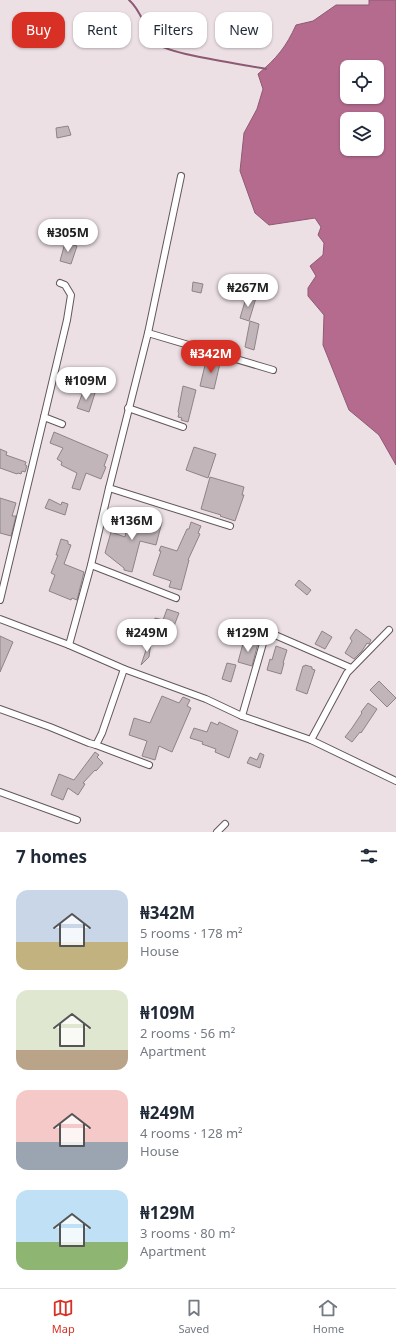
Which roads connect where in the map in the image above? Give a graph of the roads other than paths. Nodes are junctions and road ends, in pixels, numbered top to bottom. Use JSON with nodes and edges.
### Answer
{"nodes":[{"id":1,"x":181,"y":176,"type":"dead end"},
{"id":2,"x":60,"y":283,"type":"dead end"},
{"id":3,"x":148,"y":333,"type":"junction"},
{"id":4,"x":273,"y":370,"type":"dead end"},
{"id":5,"x":128,"y":408,"type":"junction"},
{"id":6,"x":44,"y":417,"type":"junction"},
{"id":7,"x":62,"y":424,"type":"dead end"},
{"id":8,"x":183,"y":427,"type":"dead end"},
{"id":9,"x":108,"y":488,"type":"junction"},
{"id":10,"x":230,"y":526,"type":"dead end"},
{"id":11,"x":91,"y":566,"type":"junction"},
{"id":12,"x":176,"y":598,"type":"dead end"},
{"id":13,"x":0,"y":600,"type":"edge"},
{"id":14,"x":0,"y":619,"type":"edge"},
{"id":15,"x":389,"y":630,"type":"dead end"},
{"id":16,"x":69,"y":645,"type":"junction"},
{"id":17,"x":124,"y":668,"type":"junction"},
{"id":18,"x":351,"y":668,"type":"junction"},
{"id":19,"x":0,"y":709,"type":"edge"},
{"id":20,"x":242,"y":716,"type":"junction"},
{"id":21,"x":311,"y":740,"type":"junction"},
{"id":22,"x":96,"y":745,"type":"junction"},
{"id":23,"x":149,"y":765,"type":"dead end"},
{"id":24,"x":396,"y":773,"type":"edge"},
{"id":25,"x":393,"y":780,"type":"edge"},
{"id":26,"x":396,"y":784,"type":"edge"},
{"id":27,"x":0,"y":792,"type":"edge"},
{"id":28,"x":77,"y":820,"type":"dead end"},
{"id":29,"x":225,"y":824,"type":"dead end"},
{"id":30,"x":217,"y":832,"type":"edge"}],
"edges":[{"from":1,"to":3,"type":"street"},
{"from":2,"to":6,"type":"street"},
{"from":3,"to":4,"type":"street"},
{"from":3,"to":5,"type":"street"},
{"from":5,"to":8,"type":"street"},
{"from":5,"to":9,"type":"street"},
{"from":6,"to":7,"type":"street"},
{"from":6,"to":13,"type":"street"},
{"from":9,"to":10,"type":"street"},
{"from":9,"to":11,"type":"street"},
{"from":11,"to":12,"type":"street"},
{"from":11,"to":16,"type":"street"},
{"from":14,"to":16,"type":"street"},
{"from":15,"to":18,"type":"street"},
{"from":16,"to":17,"type":"street"},
{"from":17,"to":20,"type":"street"},
{"from":17,"to":22,"type":"street"},
{"from":18,"to":20,"type":"street"},
{"from":18,"to":21,"type":"street"},
{"from":19,"to":22,"type":"street"},
{"from":20,"to":21,"type":"street"},
{"from":21,"to":25,"type":"street"},
{"from":22,"to":23,"type":"street"},
{"from":24,"to":25,"type":"street"},
{"from":25,"to":26,"type":"street"},
{"from":27,"to":28,"type":"street"},
{"from":29,"to":30,"type":"street"}]}
